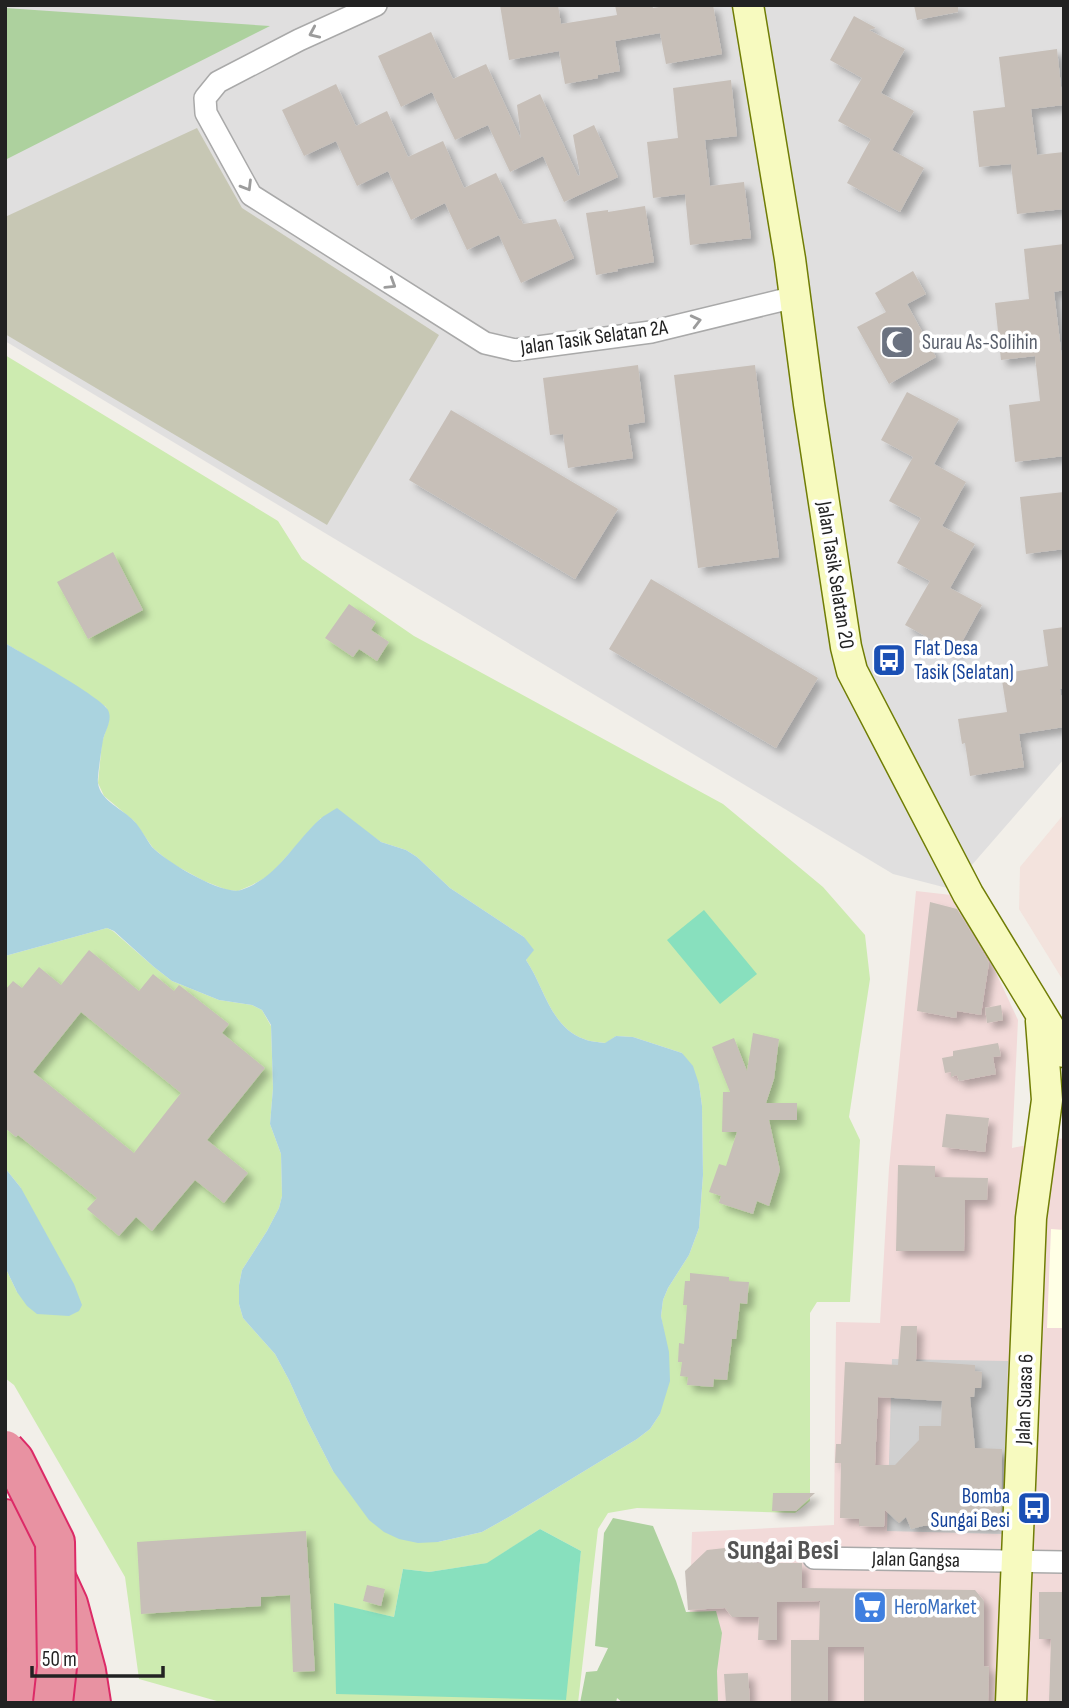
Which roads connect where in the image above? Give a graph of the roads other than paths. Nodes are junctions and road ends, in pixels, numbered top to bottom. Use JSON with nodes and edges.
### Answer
{"nodes":[{"id":1,"x":376,"y":5,"type":"edge"},
{"id":2,"x":748,"y":5,"type":"edge"},
{"id":3,"x":795,"y":297,"type":"junction"},
{"id":4,"x":1040,"y":1013,"type":"junction"},
{"id":5,"x":1064,"y":1052,"type":"edge"},
{"id":6,"x":1055,"y":1101,"type":"edge"},
{"id":7,"x":1064,"y":1136,"type":"edge"},
{"id":8,"x":1037,"y":1175,"type":"junction"},
{"id":9,"x":5,"y":1450,"type":"edge"},
{"id":10,"x":5,"y":1519,"type":"edge"},
{"id":11,"x":5,"y":1540,"type":"edge"},
{"id":12,"x":814,"y":1558,"type":"dead end"},
{"id":13,"x":1018,"y":1560,"type":"junction"},
{"id":14,"x":1064,"y":1562,"type":"edge"},
{"id":15,"x":1012,"y":1702,"type":"edge"},
{"id":16,"x":17,"y":1703,"type":"edge"},
{"id":17,"x":53,"y":1703,"type":"edge"},
{"id":18,"x":90,"y":1703,"type":"edge"}],
"edges":[{"from":1,"to":3,"type":"street","name":"Jalan Tasik Selatan 2A","one_way":true},
{"from":2,"to":3,"type":"street","name":"Jalan Tasik Selatan 20"},
{"from":3,"to":4,"type":"street","name":"Jalan Tasik Selatan 20"},
{"from":4,"to":5,"type":"street"},
{"from":4,"to":6,"type":"street","name":"Jalan Tasik Selatan 20"},
{"from":6,"to":8,"type":"street","name":"Jalan Suasa 6"},
{"from":7,"to":8,"type":"street"},
{"from":8,"to":13,"type":"street","name":"Jalan Suasa 6"},
{"from":9,"to":17,"type":"highway","bridge":true},
{"from":10,"to":18,"type":"highway","bridge":true},
{"from":11,"to":16,"type":"highway"},
{"from":12,"to":13,"type":"street","name":"Jalan Gangsa"},
{"from":13,"to":14,"type":"street","name":"Jalan Gangsa"},
{"from":13,"to":15,"type":"street","name":"Jalan Suasa 6"}]}
